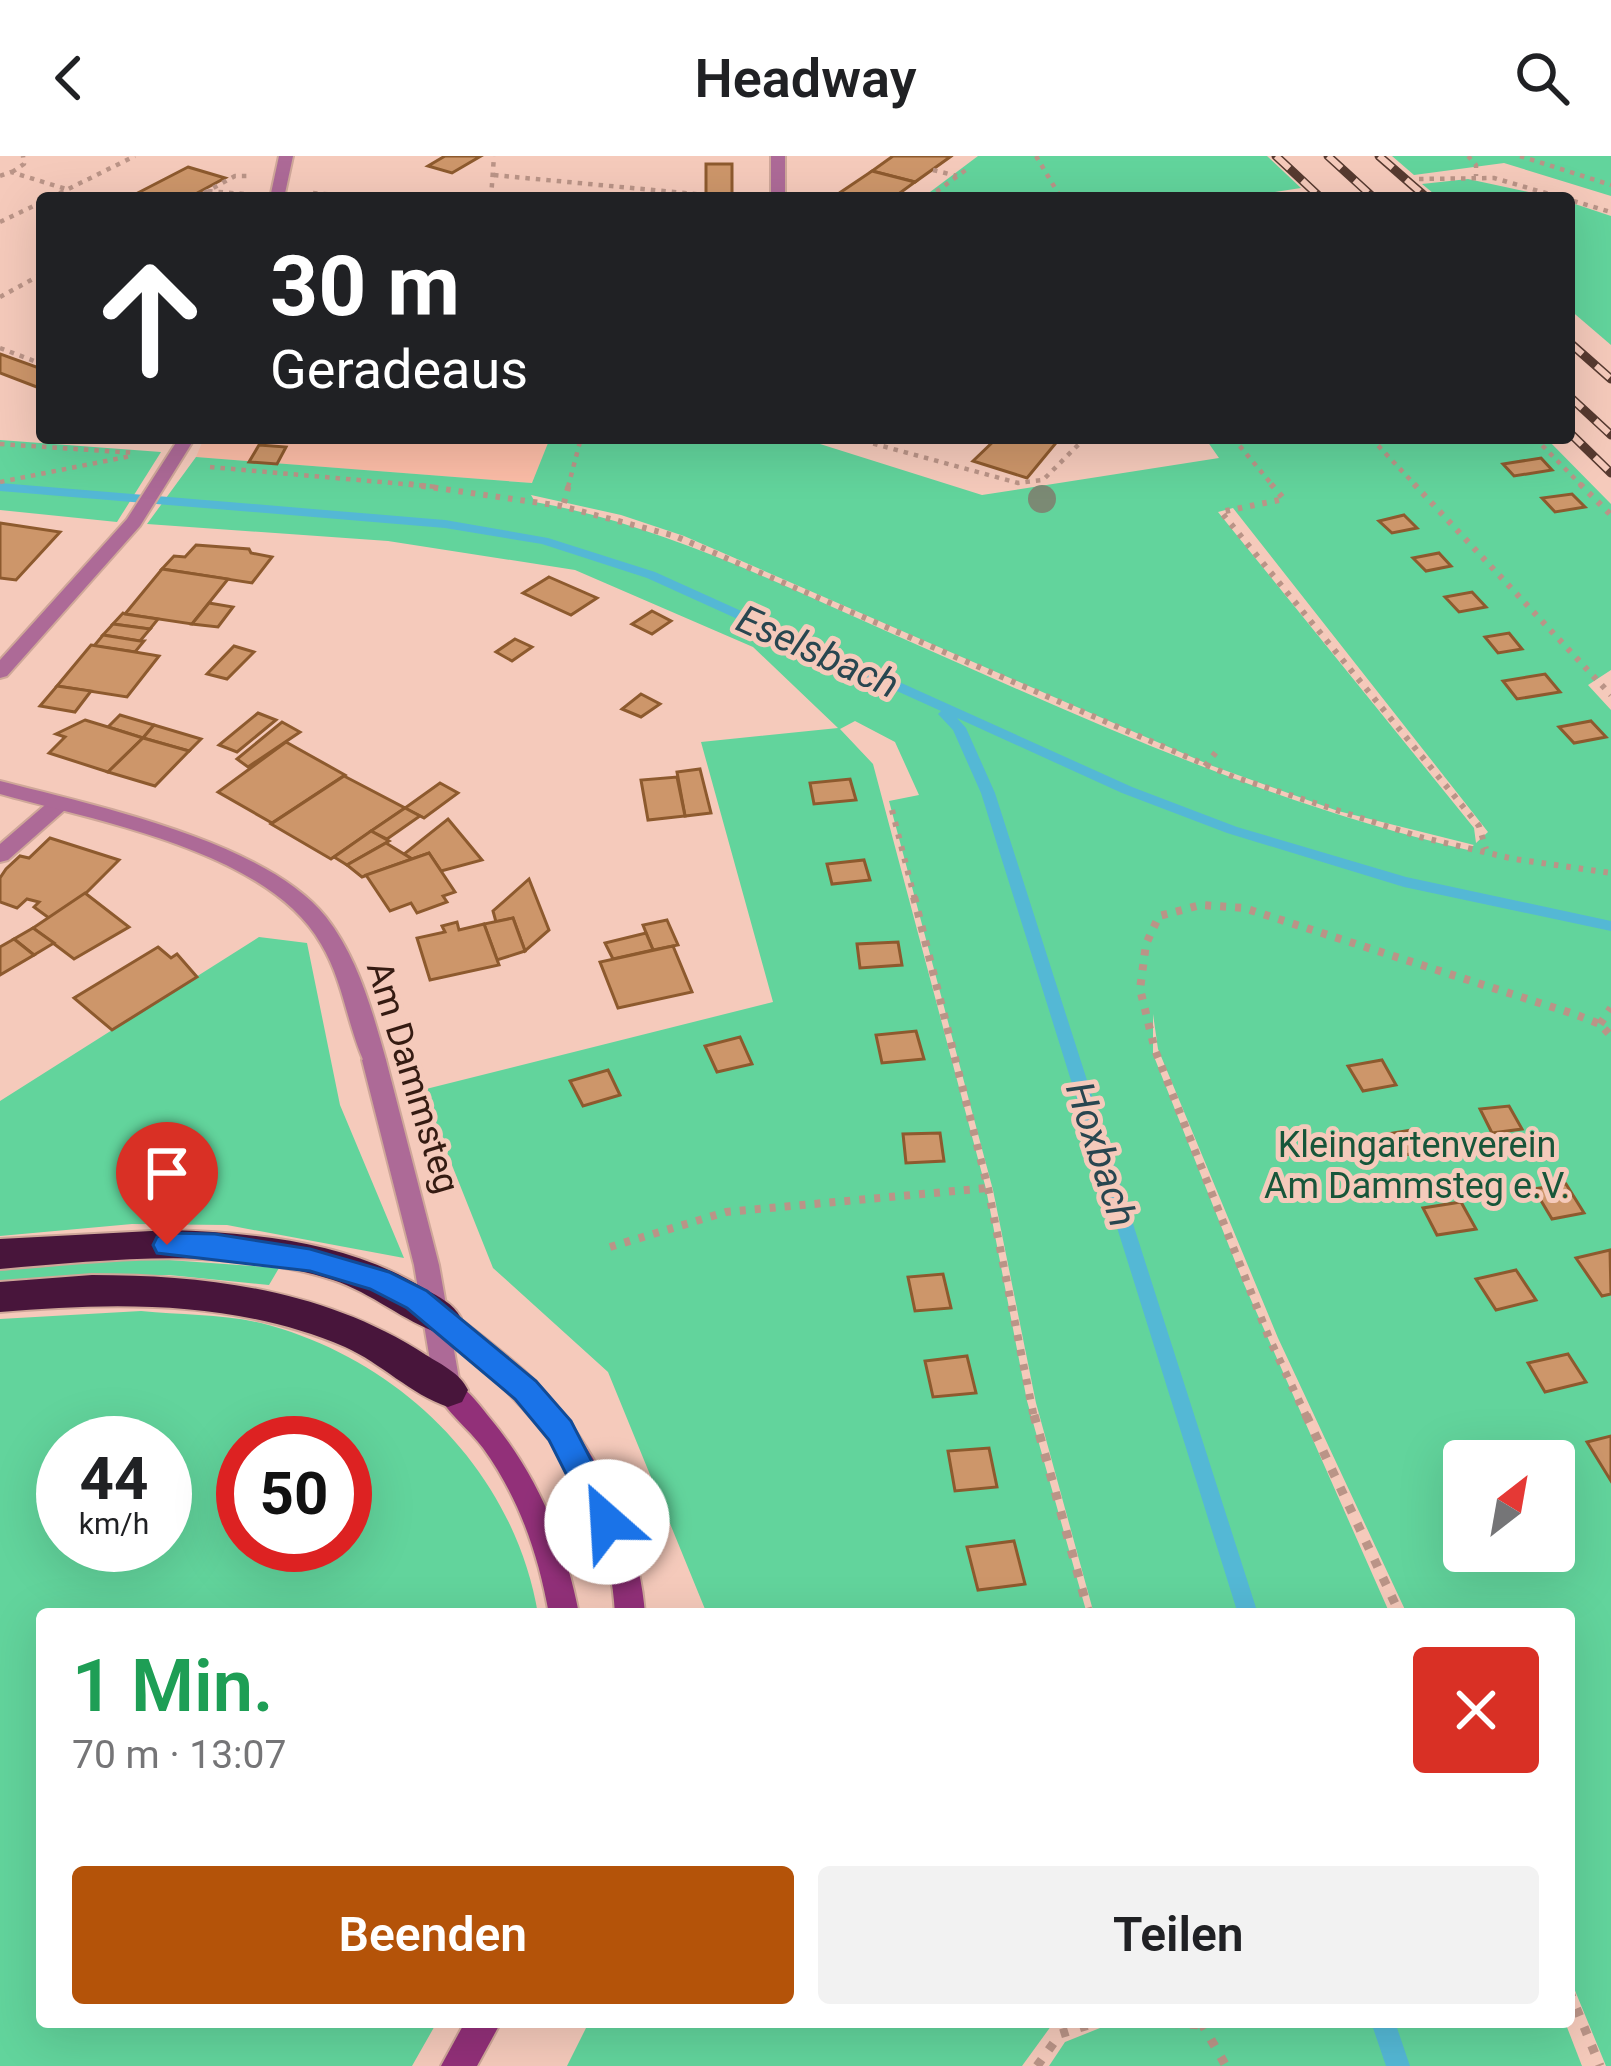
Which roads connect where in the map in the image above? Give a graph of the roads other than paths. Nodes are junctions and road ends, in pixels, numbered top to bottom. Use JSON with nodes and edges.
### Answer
{"nodes":[{"id":1,"x":286,"y":156,"type":"edge"},
{"id":2,"x":778,"y":156,"type":"edge"},
{"id":3,"x":279,"y":192,"type":"edge"},
{"id":4,"x":778,"y":192,"type":"edge"},
{"id":5,"x":184,"y":444,"type":"edge"},
{"id":6,"x":0,"y":672,"type":"edge"},
{"id":7,"x":0,"y":788,"type":"edge"},
{"id":8,"x":59,"y":804,"type":"junction"},
{"id":9,"x":0,"y":855,"type":"edge"},
{"id":10,"x":0,"y":1254,"type":"edge"},
{"id":11,"x":0,"y":1297,"type":"edge"},
{"id":12,"x":441,"y":1318,"type":"junction"},
{"id":13,"x":448,"y":1390,"type":"junction"},
{"id":14,"x":563,"y":1608,"type":"edge"},
{"id":15,"x":629,"y":1608,"type":"edge"},
{"id":16,"x":480,"y":2028,"type":"edge"},
{"id":17,"x":458,"y":2066,"type":"edge"}],
"edges":[{"from":1,"to":3,"type":"street"},
{"from":2,"to":4,"type":"street"},
{"from":5,"to":6,"type":"street"},
{"from":7,"to":8,"type":"street","name":"Am Dammsteg"},
{"from":8,"to":9,"type":"street"},
{"from":8,"to":12,"type":"street","name":"Am Dammsteg"},
{"from":10,"to":12,"type":"highway"},
{"from":11,"to":13,"type":"highway"},
{"from":12,"to":13,"type":"street","name":"Am Dammsteg"},
{"from":12,"to":15,"type":"main road"},
{"from":13,"to":14,"type":"main road"},
{"from":16,"to":17,"type":"main road"}]}
